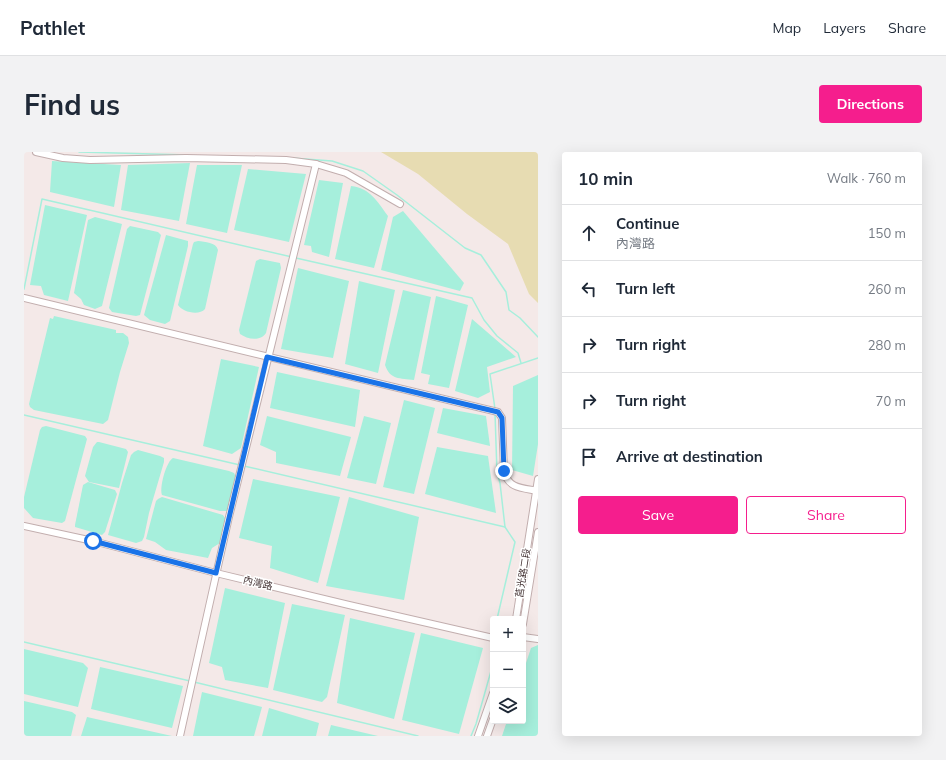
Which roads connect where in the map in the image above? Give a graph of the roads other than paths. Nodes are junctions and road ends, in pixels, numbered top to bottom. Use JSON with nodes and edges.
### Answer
{"nodes":[{"id":1,"x":36,"y":152,"type":"edge"},
{"id":2,"x":316,"y":164,"type":"junction"},
{"id":3,"x":400,"y":204,"type":"dead end"},
{"id":4,"x":24,"y":298,"type":"edge"},
{"id":5,"x":267,"y":357,"type":"junction"},
{"id":6,"x":538,"y":479,"type":"edge"},
{"id":7,"x":537,"y":491,"type":"edge"},
{"id":8,"x":24,"y":526,"type":"edge"},
{"id":9,"x":538,"y":532,"type":"edge"},
{"id":10,"x":216,"y":573,"type":"junction"},
{"id":11,"x":516,"y":616,"type":"edge"},
{"id":12,"x":524,"y":616,"type":"edge"},
{"id":13,"x":490,"y":637,"type":"edge"},
{"id":14,"x":526,"y":637,"type":"edge"},
{"id":15,"x":538,"y":638,"type":"edge"},
{"id":16,"x":490,"y":702,"type":"edge"},
{"id":17,"x":491,"y":724,"type":"edge"},
{"id":18,"x":180,"y":736,"type":"edge"},
{"id":19,"x":478,"y":736,"type":"edge"},
{"id":20,"x":487,"y":736,"type":"edge"}],
"edges":[{"from":1,"to":2,"type":"street"},
{"from":2,"to":3,"type":"street"},
{"from":2,"to":5,"type":"street"},
{"from":4,"to":5,"type":"street"},
{"from":5,"to":7,"type":"street"},
{"from":5,"to":10,"type":"street"},
{"from":6,"to":7,"type":"street","name":"莒光路二段"},
{"from":7,"to":11,"type":"street","name":"莒光路二段"},
{"from":8,"to":10,"type":"street","name":"內灣路"},
{"from":9,"to":12,"type":"street","name":"莒光路二段"},
{"from":10,"to":13,"type":"street","name":"內灣路"},
{"from":10,"to":18,"type":"street"},
{"from":14,"to":15,"type":"street"},
{"from":16,"to":19,"type":"street"},
{"from":17,"to":20,"type":"street"}]}
